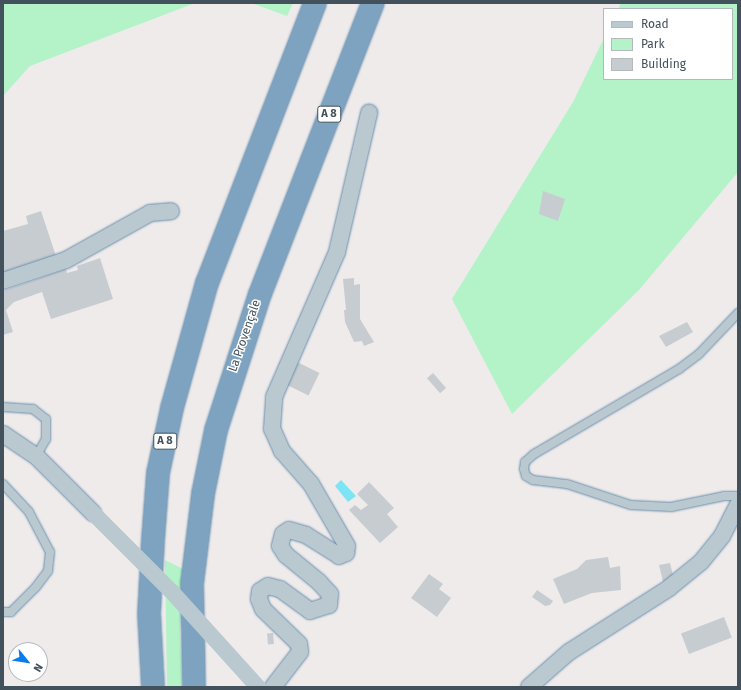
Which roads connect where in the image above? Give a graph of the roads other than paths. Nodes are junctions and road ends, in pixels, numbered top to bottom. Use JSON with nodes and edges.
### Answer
{"nodes":[{"id":1,"x":315,"y":3,"type":"edge"},
{"id":2,"x":373,"y":3,"type":"edge"},
{"id":3,"x":369,"y":113,"type":"dead end"},
{"id":4,"x":170,"y":211,"type":"dead end"},
{"id":5,"x":3,"y":281,"type":"edge"},
{"id":6,"x":738,"y":313,"type":"edge"},
{"id":7,"x":3,"y":407,"type":"edge"},
{"id":8,"x":3,"y":434,"type":"edge"},
{"id":9,"x":36,"y":456,"type":"junction"},
{"id":10,"x":3,"y":484,"type":"edge"},
{"id":11,"x":738,"y":496,"type":"edge"},
{"id":12,"x":738,"y":505,"type":"edge"},
{"id":13,"x":3,"y":612,"type":"edge"},
{"id":14,"x":153,"y":687,"type":"edge"},
{"id":15,"x":194,"y":687,"type":"edge"},
{"id":16,"x":258,"y":687,"type":"edge"},
{"id":17,"x":273,"y":687,"type":"edge"},
{"id":18,"x":528,"y":687,"type":"edge"}],
"edges":[{"from":1,"to":14,"type":"highway","number":"A 8"},
{"from":2,"to":15,"type":"highway","name":"La Provençale","number":"A 8"},
{"from":3,"to":17,"type":"street"},
{"from":4,"to":5,"type":"street"},
{"from":6,"to":11,"type":"lane"},
{"from":7,"to":9,"type":"lane"},
{"from":8,"to":9,"type":"street"},
{"from":9,"to":16,"type":"street","bridge":true},
{"from":10,"to":13,"type":"lane"},
{"from":12,"to":18,"type":"street"}]}
